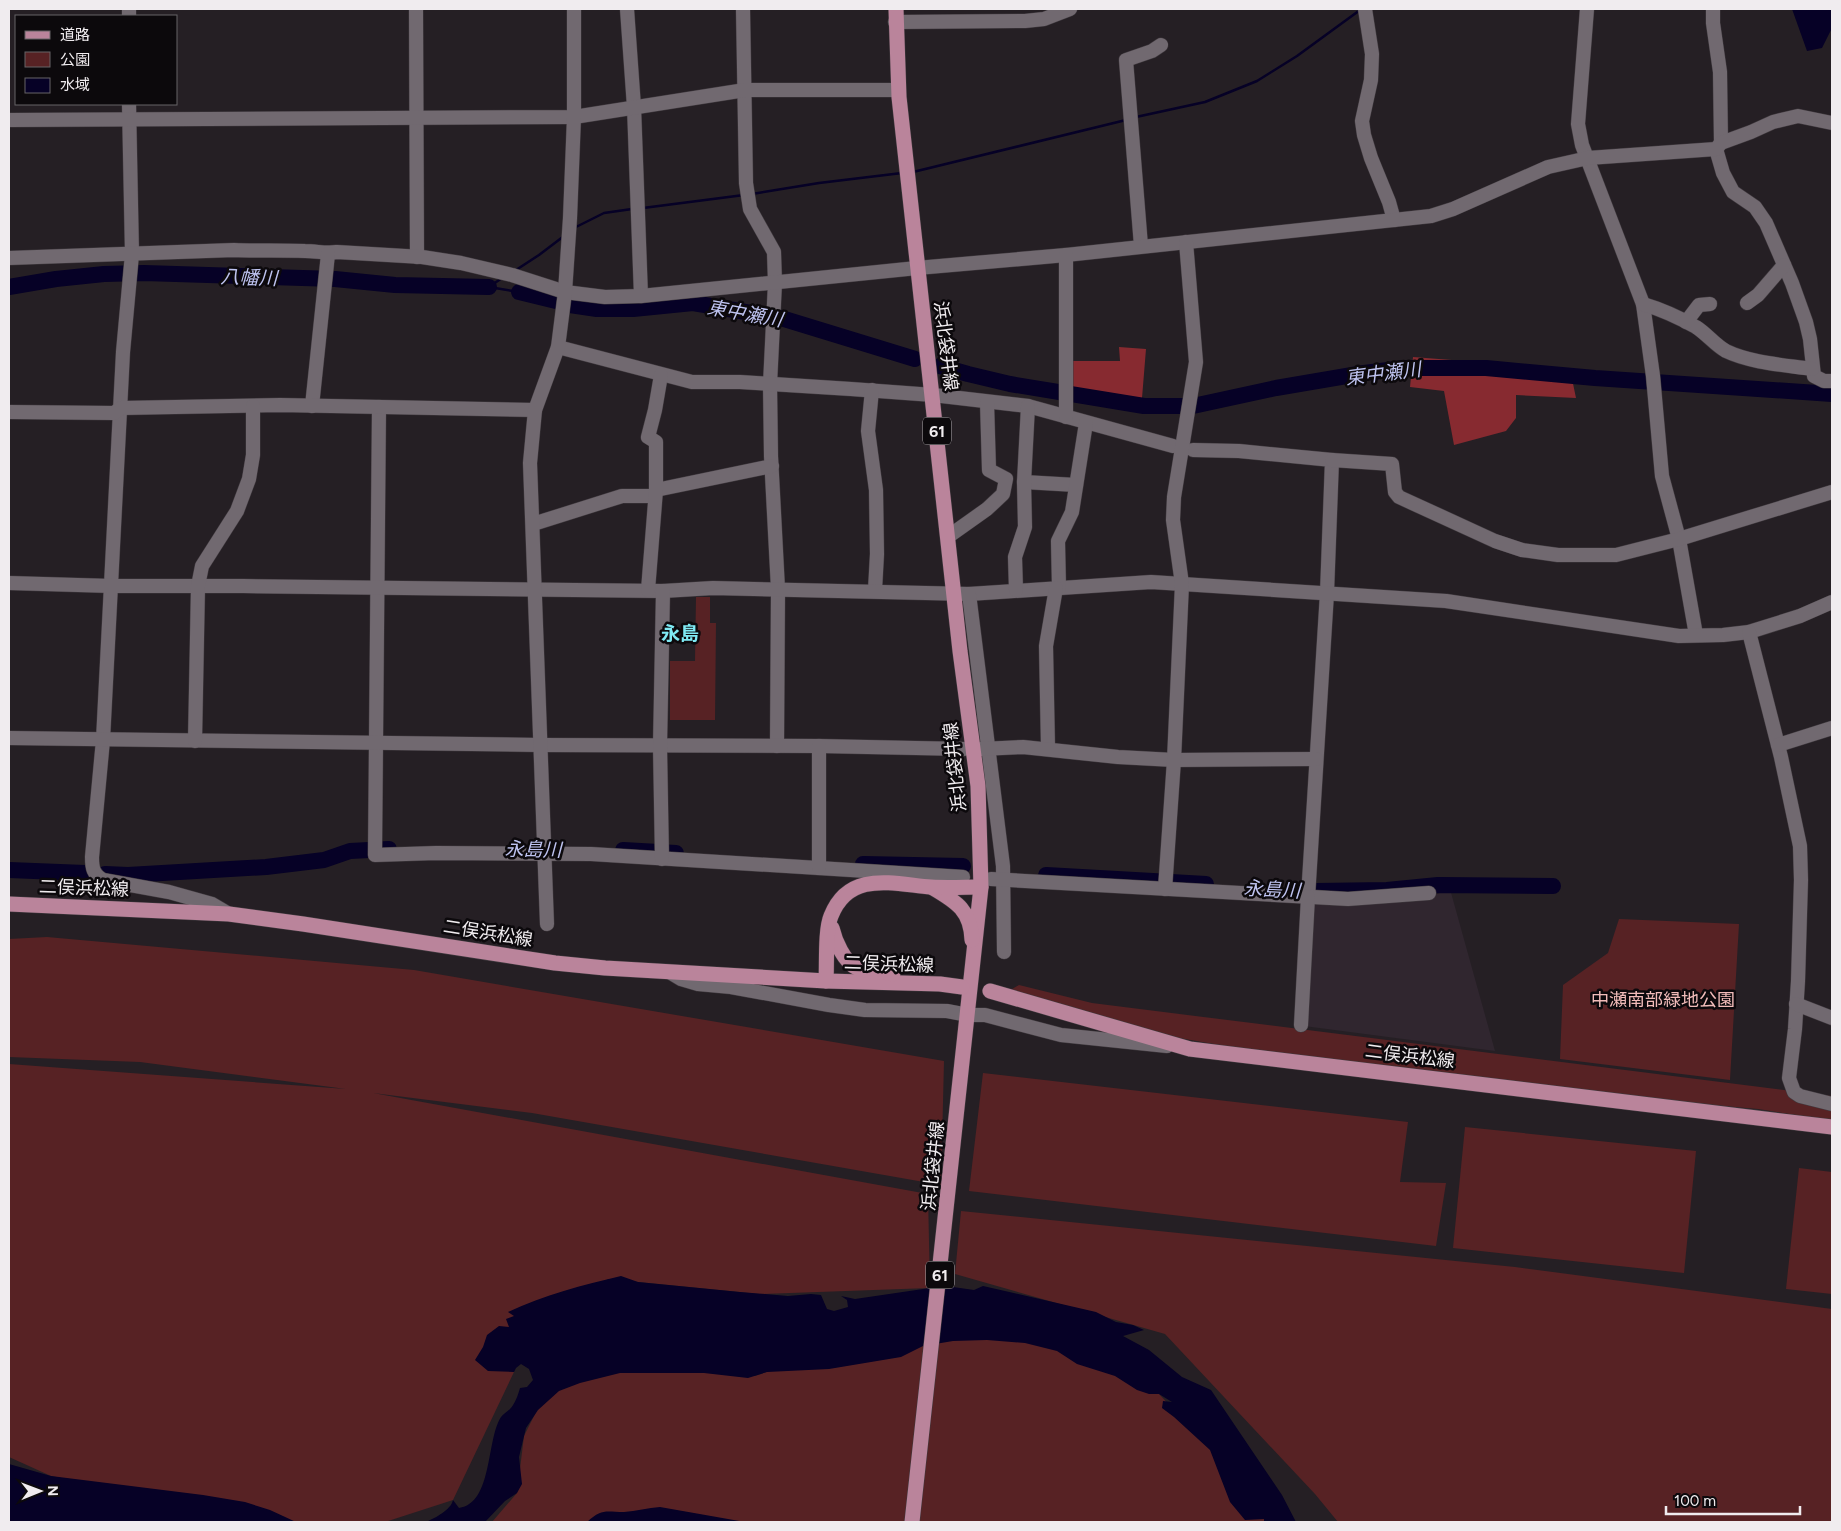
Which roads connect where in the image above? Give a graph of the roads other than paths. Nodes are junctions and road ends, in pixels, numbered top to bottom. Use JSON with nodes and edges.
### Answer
{"nodes":[{"id":1,"x":416,"y":9,"type":"edge"},
{"id":2,"x":574,"y":9,"type":"edge"},
{"id":3,"x":627,"y":9,"type":"edge"},
{"id":4,"x":743,"y":9,"type":"edge"},
{"id":5,"x":1070,"y":9,"type":"edge"},
{"id":6,"x":1588,"y":9,"type":"edge"},
{"id":7,"x":1713,"y":9,"type":"edge"},
{"id":8,"x":1366,"y":11,"type":"edge"},
{"id":9,"x":895,"y":16,"type":"edge"},
{"id":10,"x":1161,"y":45,"type":"dead end"},
{"id":11,"x":745,"y":90,"type":"junction"},
{"id":12,"x":898,"y":90,"type":"junction"},
{"id":13,"x":130,"y":105,"type":"edge"},
{"id":14,"x":634,"y":108,"type":"junction"},
{"id":15,"x":574,"y":117,"type":"junction"},
{"id":16,"x":416,"y":118,"type":"junction"},
{"id":17,"x":130,"y":119,"type":"junction"},
{"id":18,"x":9,"y":120,"type":"edge"},
{"id":19,"x":1832,"y":123,"type":"edge"},
{"id":20,"x":1719,"y":146,"type":"junction"},
{"id":21,"x":1588,"y":158,"type":"junction"},
{"id":22,"x":1394,"y":220,"type":"junction"},
{"id":23,"x":1186,"y":242,"type":"junction"},
{"id":24,"x":1141,"y":246,"type":"junction"},
{"id":25,"x":328,"y":254,"type":"junction"},
{"id":26,"x":1066,"y":255,"type":"junction"},
{"id":27,"x":417,"y":257,"type":"junction"},
{"id":28,"x":9,"y":258,"type":"edge"},
{"id":29,"x":130,"y":260,"type":"junction"},
{"id":30,"x":1784,"y":265,"type":"junction"},
{"id":31,"x":917,"y":268,"type":"junction"},
{"id":32,"x":775,"y":283,"type":"junction"},
{"id":33,"x":565,"y":292,"type":"junction"},
{"id":34,"x":641,"y":296,"type":"junction"},
{"id":35,"x":1747,"y":303,"type":"dead end"},
{"id":36,"x":1643,"y":304,"type":"junction"},
{"id":37,"x":1710,"y":304,"type":"dead end"},
{"id":38,"x":1686,"y":322,"type":"junction"},
{"id":39,"x":558,"y":347,"type":"junction"},
{"id":40,"x":1812,"y":369,"type":"junction"},
{"id":41,"x":661,"y":375,"type":"junction"},
{"id":42,"x":1832,"y":381,"type":"edge"},
{"id":43,"x":770,"y":384,"type":"junction"},
{"id":44,"x":872,"y":390,"type":"junction"},
{"id":45,"x":933,"y":395,"type":"junction"},
{"id":46,"x":987,"y":402,"type":"junction"},
{"id":47,"x":254,"y":406,"type":"junction"},
{"id":48,"x":312,"y":406,"type":"junction"},
{"id":49,"x":1028,"y":406,"type":"junction"},
{"id":50,"x":379,"y":407,"type":"junction"},
{"id":51,"x":121,"y":408,"type":"junction"},
{"id":52,"x":535,"y":410,"type":"junction"},
{"id":53,"x":9,"y":412,"type":"edge"},
{"id":54,"x":1066,"y":417,"type":"junction"},
{"id":55,"x":1086,"y":423,"type":"junction"},
{"id":56,"x":1173,"y":446,"type":"dead end"},
{"id":57,"x":1193,"y":450,"type":"dead end"},
{"id":58,"x":1332,"y":460,"type":"junction"},
{"id":59,"x":772,"y":466,"type":"junction"},
{"id":60,"x":1024,"y":482,"type":"junction"},
{"id":61,"x":1076,"y":485,"type":"junction"},
{"id":62,"x":1832,"y":492,"type":"edge"},
{"id":63,"x":655,"y":493,"type":"junction"},
{"id":64,"x":533,"y":524,"type":"junction"},
{"id":65,"x":949,"y":536,"type":"junction"},
{"id":66,"x":1679,"y":539,"type":"junction"},
{"id":67,"x":9,"y":583,"type":"edge"},
{"id":68,"x":1182,"y":584,"type":"junction"},
{"id":69,"x":112,"y":586,"type":"junction"},
{"id":70,"x":198,"y":586,"type":"junction"},
{"id":71,"x":378,"y":588,"type":"junction"},
{"id":72,"x":1058,"y":588,"type":"junction"},
{"id":73,"x":534,"y":589,"type":"junction"},
{"id":74,"x":778,"y":589,"type":"junction"},
{"id":75,"x":648,"y":590,"type":"junction"},
{"id":76,"x":875,"y":590,"type":"junction"},
{"id":77,"x":1016,"y":590,"type":"junction"},
{"id":78,"x":663,"y":591,"type":"junction"},
{"id":79,"x":1327,"y":593,"type":"junction"},
{"id":80,"x":962,"y":594,"type":"junction"},
{"id":81,"x":1832,"y":602,"type":"edge"},
{"id":82,"x":1749,"y":632,"type":"junction"},
{"id":83,"x":1696,"y":635,"type":"junction"},
{"id":84,"x":1832,"y":728,"type":"edge"},
{"id":85,"x":9,"y":738,"type":"edge"},
{"id":86,"x":103,"y":740,"type":"junction"},
{"id":87,"x":195,"y":741,"type":"junction"},
{"id":88,"x":376,"y":743,"type":"junction"},
{"id":89,"x":540,"y":745,"type":"junction"},
{"id":90,"x":1778,"y":745,"type":"junction"},
{"id":91,"x":660,"y":746,"type":"junction"},
{"id":92,"x":777,"y":746,"type":"junction"},
{"id":93,"x":819,"y":746,"type":"junction"},
{"id":94,"x":1048,"y":748,"type":"junction"},
{"id":95,"x":964,"y":749,"type":"dead end"},
{"id":96,"x":985,"y":749,"type":"junction"},
{"id":97,"x":1316,"y":759,"type":"junction"},
{"id":98,"x":1174,"y":760,"type":"junction"},
{"id":99,"x":544,"y":851,"type":"junction"},
{"id":100,"x":662,"y":855,"type":"junction"},
{"id":101,"x":818,"y":865,"type":"junction"},
{"id":102,"x":963,"y":876,"type":"dead end"},
{"id":103,"x":996,"y":878,"type":"junction"},
{"id":104,"x":1166,"y":885,"type":"junction"},
{"id":105,"x":932,"y":887,"type":"junction"},
{"id":106,"x":1429,"y":893,"type":"dead end"},
{"id":107,"x":1308,"y":894,"type":"junction"},
{"id":108,"x":9,"y":904,"type":"edge"},
{"id":109,"x":229,"y":914,"type":"junction"},
{"id":110,"x":830,"y":917,"type":"junction"},
{"id":111,"x":547,"y":924,"type":"dead end"},
{"id":112,"x":1004,"y":952,"type":"dead end"},
{"id":113,"x":972,"y":972,"type":"junction"},
{"id":114,"x":671,"y":973,"type":"junction"},
{"id":115,"x":826,"y":981,"type":"junction"},
{"id":116,"x":902,"y":982,"type":"junction"},
{"id":117,"x":962,"y":987,"type":"dead end"},
{"id":118,"x":990,"y":991,"type":"dead end"},
{"id":119,"x":1796,"y":1004,"type":"junction"},
{"id":120,"x":1832,"y":1018,"type":"edge"},
{"id":121,"x":968,"y":1021,"type":"junction"},
{"id":122,"x":1301,"y":1025,"type":"dead end"},
{"id":123,"x":1178,"y":1047,"type":"junction"},
{"id":124,"x":1832,"y":1104,"type":"edge"},
{"id":125,"x":1832,"y":1127,"type":"edge"},
{"id":126,"x":912,"y":1522,"type":"edge"}],
"edges":[{"from":1,"to":16,"type":"street"},
{"from":2,"to":15,"type":"street"},
{"from":3,"to":14,"type":"street"},
{"from":4,"to":11,"type":"street"},
{"from":5,"to":9,"type":"street"},
{"from":6,"to":21,"type":"street"},
{"from":7,"to":20,"type":"street"},
{"from":8,"to":22,"type":"street"},
{"from":9,"to":12,"type":"main road","name":"浜北袋井線","number":"61"},
{"from":10,"to":24,"type":"street"},
{"from":11,"to":12,"type":"street"},
{"from":11,"to":14,"type":"street"},
{"from":11,"to":32,"type":"street"},
{"from":12,"to":31,"type":"main road","name":"浜北袋井線","number":"61"},
{"from":13,"to":17,"type":"street"},
{"from":14,"to":15,"type":"street"},
{"from":14,"to":34,"type":"street"},
{"from":15,"to":16,"type":"street"},
{"from":15,"to":33,"type":"street"},
{"from":16,"to":17,"type":"street"},
{"from":16,"to":27,"type":"street"},
{"from":17,"to":18,"type":"street"},
{"from":17,"to":29,"type":"street"},
{"from":19,"to":20,"type":"street"},
{"from":20,"to":21,"type":"street"},
{"from":20,"to":30,"type":"street"},
{"from":21,"to":22,"type":"street"},
{"from":21,"to":36,"type":"street"},
{"from":22,"to":23,"type":"street"},
{"from":23,"to":24,"type":"street"},
{"from":23,"to":68,"type":"street"},
{"from":24,"to":26,"type":"street"},
{"from":25,"to":27,"type":"street"},
{"from":25,"to":29,"type":"street"},
{"from":25,"to":48,"type":"street"},
{"from":26,"to":31,"type":"street"},
{"from":26,"to":54,"type":"street"},
{"from":27,"to":33,"type":"street"},
{"from":28,"to":29,"type":"street"},
{"from":29,"to":51,"type":"street"},
{"from":30,"to":35,"type":"street"},
{"from":30,"to":40,"type":"street"},
{"from":31,"to":32,"type":"street"},
{"from":31,"to":45,"type":"main road","name":"浜北袋井線","number":"61"},
{"from":32,"to":34,"type":"street"},
{"from":32,"to":43,"type":"street"},
{"from":33,"to":34,"type":"street"},
{"from":33,"to":39,"type":"street"},
{"from":36,"to":38,"type":"street"},
{"from":36,"to":66,"type":"street"},
{"from":37,"to":38,"type":"street"},
{"from":38,"to":40,"type":"street"},
{"from":39,"to":41,"type":"street"},
{"from":39,"to":52,"type":"street"},
{"from":40,"to":42,"type":"street"},
{"from":41,"to":43,"type":"street"},
{"from":41,"to":63,"type":"street"},
{"from":43,"to":44,"type":"street"},
{"from":43,"to":59,"type":"street"},
{"from":44,"to":45,"type":"street"},
{"from":44,"to":76,"type":"street"},
{"from":45,"to":46,"type":"street"},
{"from":45,"to":65,"type":"main road","name":"浜北袋井線","number":"61"},
{"from":46,"to":49,"type":"street"},
{"from":46,"to":65,"type":"street"},
{"from":47,"to":48,"type":"street"},
{"from":47,"to":51,"type":"street"},
{"from":47,"to":70,"type":"street"},
{"from":48,"to":50,"type":"street"},
{"from":49,"to":54,"type":"street"},
{"from":49,"to":60,"type":"street"},
{"from":50,"to":52,"type":"street"},
{"from":50,"to":71,"type":"street"},
{"from":51,"to":53,"type":"street"},
{"from":51,"to":69,"type":"street"},
{"from":52,"to":64,"type":"street"},
{"from":54,"to":55,"type":"street"},
{"from":55,"to":56,"type":"street"},
{"from":55,"to":61,"type":"street"},
{"from":57,"to":58,"type":"street"},
{"from":58,"to":66,"type":"street"},
{"from":58,"to":79,"type":"street"},
{"from":59,"to":63,"type":"street"},
{"from":59,"to":74,"type":"street"},
{"from":60,"to":61,"type":"street"},
{"from":60,"to":77,"type":"street"},
{"from":61,"to":72,"type":"street"},
{"from":62,"to":66,"type":"street"},
{"from":63,"to":64,"type":"street"},
{"from":63,"to":75,"type":"street"},
{"from":64,"to":73,"type":"street"},
{"from":65,"to":80,"type":"main road","name":"浜北袋井線","number":"61"},
{"from":66,"to":83,"type":"street"},
{"from":67,"to":69,"type":"street"},
{"from":68,"to":72,"type":"street"},
{"from":68,"to":79,"type":"street"},
{"from":68,"to":98,"type":"street"},
{"from":69,"to":70,"type":"street"},
{"from":69,"to":86,"type":"street"},
{"from":70,"to":71,"type":"street"},
{"from":70,"to":87,"type":"street"},
{"from":71,"to":73,"type":"street"},
{"from":71,"to":88,"type":"street"},
{"from":72,"to":77,"type":"street"},
{"from":72,"to":94,"type":"street"},
{"from":73,"to":75,"type":"street"},
{"from":73,"to":89,"type":"street"},
{"from":74,"to":76,"type":"street"},
{"from":74,"to":78,"type":"street"},
{"from":74,"to":92,"type":"street"},
{"from":75,"to":78,"type":"street"},
{"from":76,"to":80,"type":"street"},
{"from":77,"to":80,"type":"street"},
{"from":78,"to":91,"type":"street"},
{"from":79,"to":83,"type":"street"},
{"from":79,"to":97,"type":"street"},
{"from":80,"to":96,"type":"street"},
{"from":80,"to":103,"type":"main road","name":"浜北袋井線","number":"61"},
{"from":81,"to":82,"type":"street"},
{"from":82,"to":83,"type":"street"},
{"from":82,"to":90,"type":"street"},
{"from":84,"to":90,"type":"street"},
{"from":85,"to":86,"type":"street"},
{"from":86,"to":87,"type":"street"},
{"from":86,"to":109,"type":"street"},
{"from":87,"to":88,"type":"street"},
{"from":88,"to":89,"type":"street"},
{"from":88,"to":99,"type":"street"},
{"from":89,"to":91,"type":"street"},
{"from":89,"to":99,"type":"street"},
{"from":90,"to":119,"type":"street"},
{"from":91,"to":92,"type":"street"},
{"from":91,"to":100,"type":"street"},
{"from":92,"to":93,"type":"street"},
{"from":93,"to":95,"type":"street"},
{"from":93,"to":101,"type":"street"},
{"from":94,"to":96,"type":"street"},
{"from":94,"to":98,"type":"street"},
{"from":96,"to":103,"type":"street"},
{"from":97,"to":98,"type":"street"},
{"from":97,"to":107,"type":"street"},
{"from":98,"to":104,"type":"street"},
{"from":99,"to":100,"type":"street"},
{"from":99,"to":111,"type":"street"},
{"from":100,"to":101,"type":"street"},
{"from":101,"to":102,"type":"street"},
{"from":103,"to":104,"type":"street"},
{"from":103,"to":105,"type":"main road"},
{"from":103,"to":112,"type":"street"},
{"from":103,"to":113,"type":"main road","name":"浜北袋井線","number":"61"},
{"from":104,"to":107,"type":"street"},
{"from":105,"to":110,"type":"main road"},
{"from":105,"to":113,"type":"main road"},
{"from":106,"to":107,"type":"street"},
{"from":107,"to":122,"type":"street"},
{"from":108,"to":109,"type":"main road","name":"二俣浜松線"},
{"from":109,"to":114,"type":"main road","name":"二俣浜松線"},
{"from":110,"to":115,"type":"main road"},
{"from":110,"to":116,"type":"main road"},
{"from":113,"to":121,"type":"main road","name":"浜北袋井線","number":"61"},
{"from":114,"to":115,"type":"main road","name":"二俣浜松線"},
{"from":114,"to":121,"type":"street"},
{"from":115,"to":116,"type":"main road","name":"二俣浜松線"},
{"from":116,"to":117,"type":"main road","name":"二俣浜松線"},
{"from":118,"to":123,"type":"main road","name":"二俣浜松線"},
{"from":119,"to":120,"type":"street"},
{"from":119,"to":124,"type":"street"},
{"from":121,"to":123,"type":"street"},
{"from":121,"to":126,"type":"main road","name":"浜北袋井線","number":"61"},
{"from":123,"to":125,"type":"main road","name":"二俣浜松線"}]}
